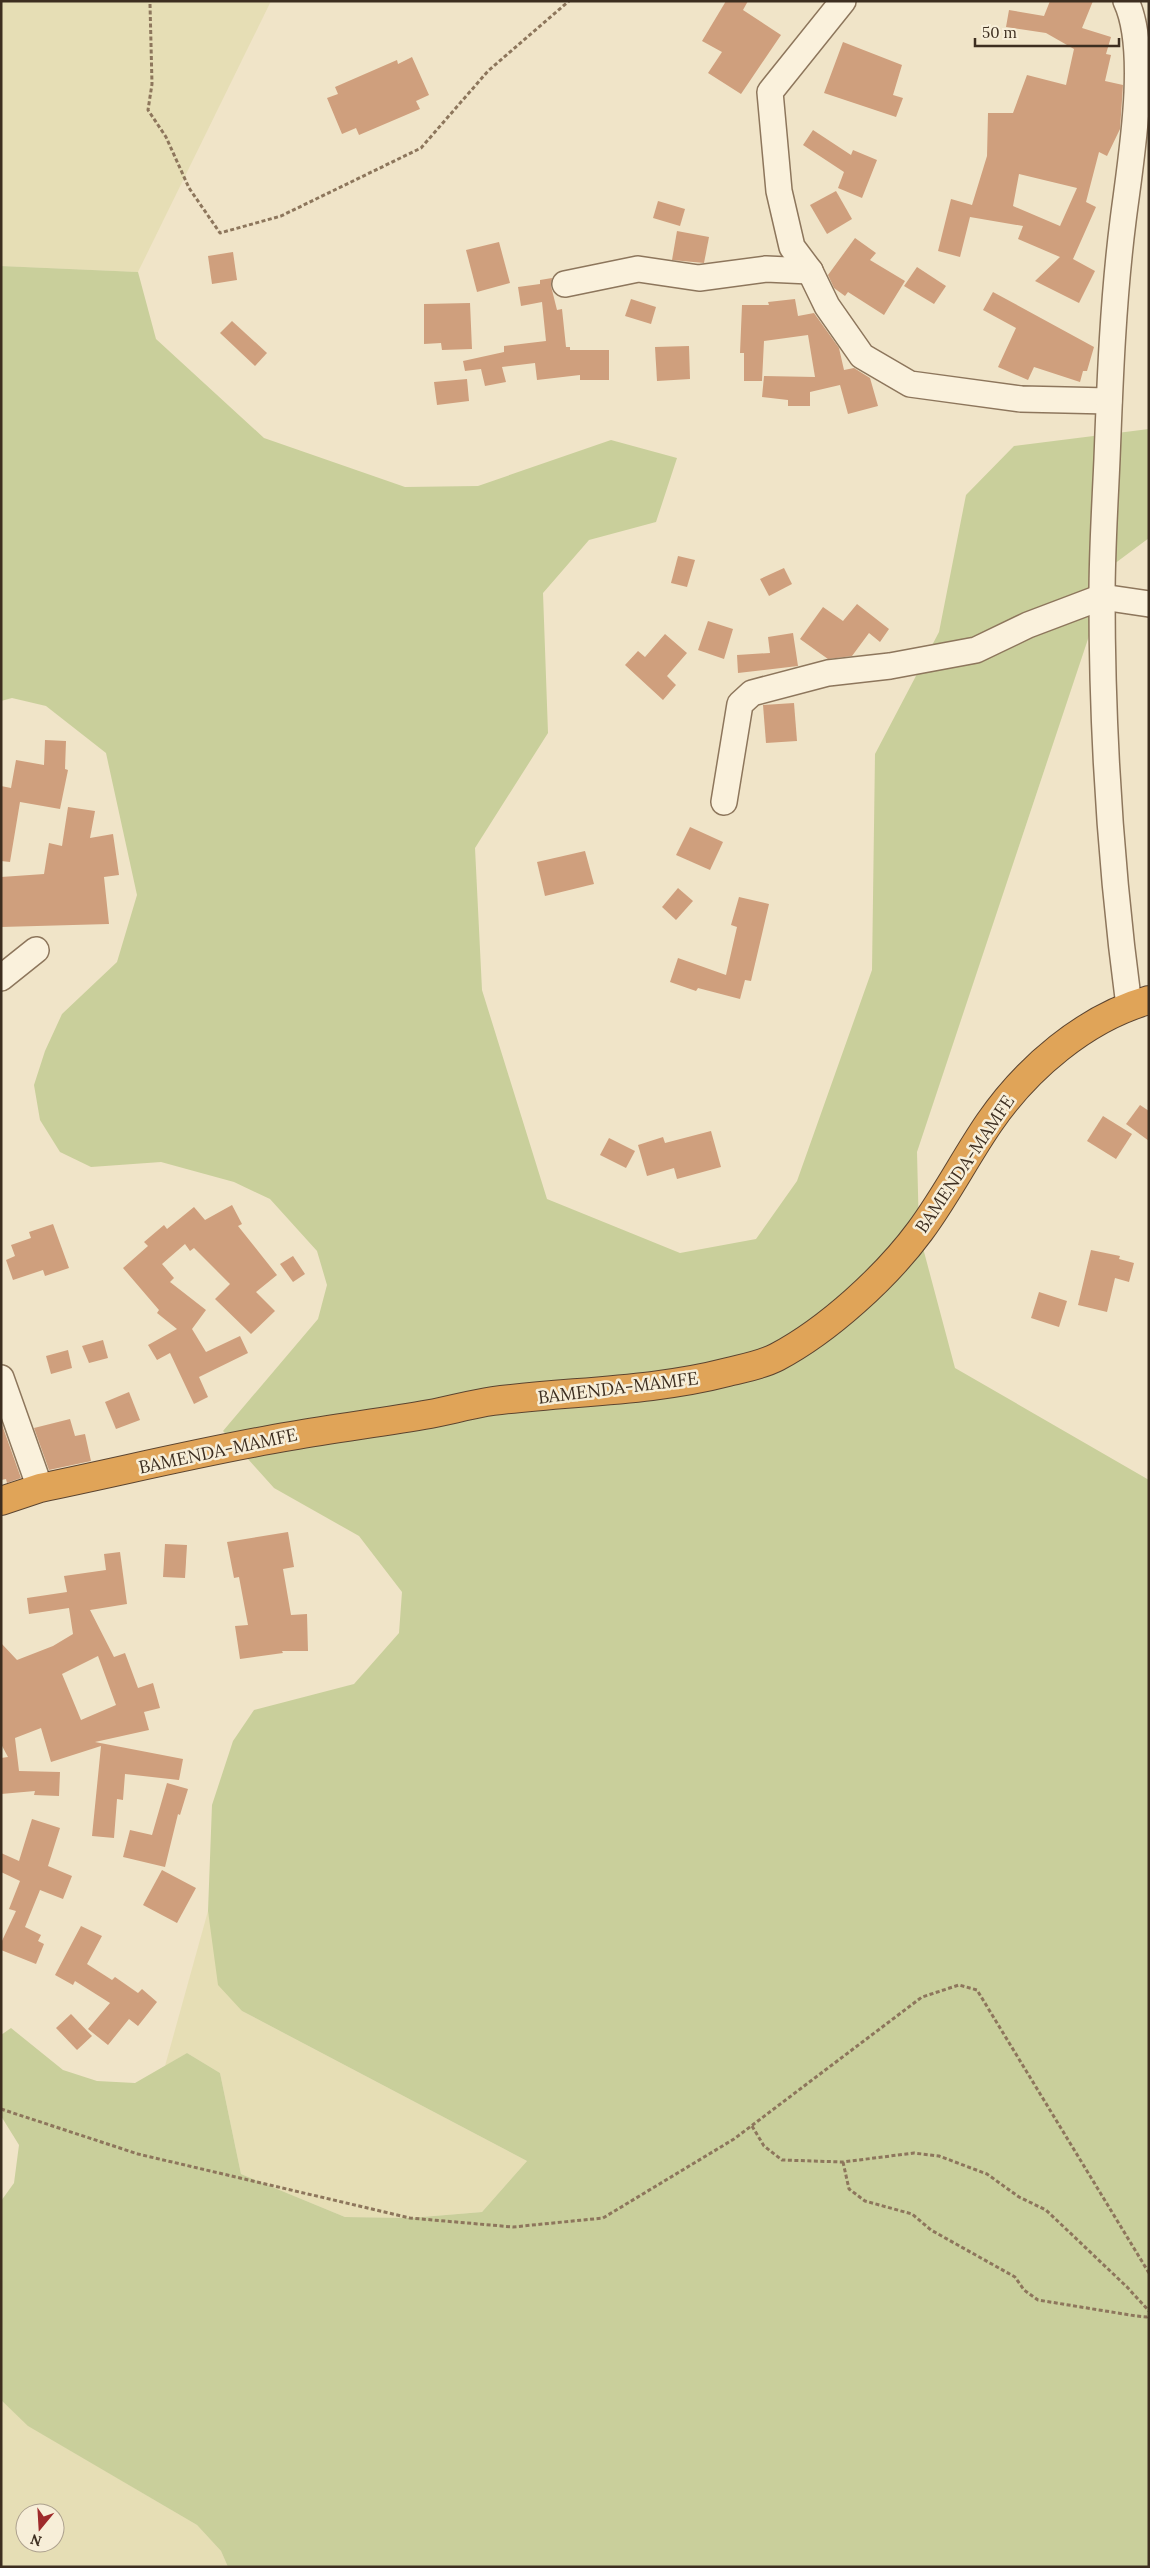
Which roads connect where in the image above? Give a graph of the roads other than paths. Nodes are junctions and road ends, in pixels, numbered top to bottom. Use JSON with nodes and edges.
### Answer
{"nodes":[{"id":1,"x":843,"y":1,"type":"edge"},
{"id":2,"x":1126,"y":1,"type":"edge"},
{"id":3,"x":810,"y":272,"type":"junction"},
{"id":4,"x":565,"y":284,"type":"dead end"},
{"id":5,"x":1109,"y":401,"type":"junction"},
{"id":6,"x":1102,"y":597,"type":"junction"},
{"id":7,"x":1149,"y":604,"type":"edge"},
{"id":8,"x":724,"y":802,"type":"dead end"},
{"id":9,"x":36,"y":950,"type":"dead end"},
{"id":10,"x":1,"y":978,"type":"edge"},
{"id":11,"x":1139,"y":1003,"type":"edge"},
{"id":12,"x":1,"y":1378,"type":"edge"},
{"id":13,"x":40,"y":1488,"type":"junction"},
{"id":14,"x":1,"y":1502,"type":"edge"}],
"edges":[{"from":1,"to":3,"type":"street"},
{"from":2,"to":5,"type":"street"},
{"from":3,"to":4,"type":"street"},
{"from":3,"to":5,"type":"street"},
{"from":5,"to":6,"type":"street"},
{"from":6,"to":7,"type":"street"},
{"from":6,"to":8,"type":"street"},
{"from":6,"to":11,"type":"street"},
{"from":9,"to":10,"type":"street"},
{"from":11,"to":13,"type":"highway","name":"BAMENDA-MAMFE"},
{"from":12,"to":13,"type":"street"},
{"from":13,"to":14,"type":"highway","name":"BAMENDA-MAMFE"}]}
